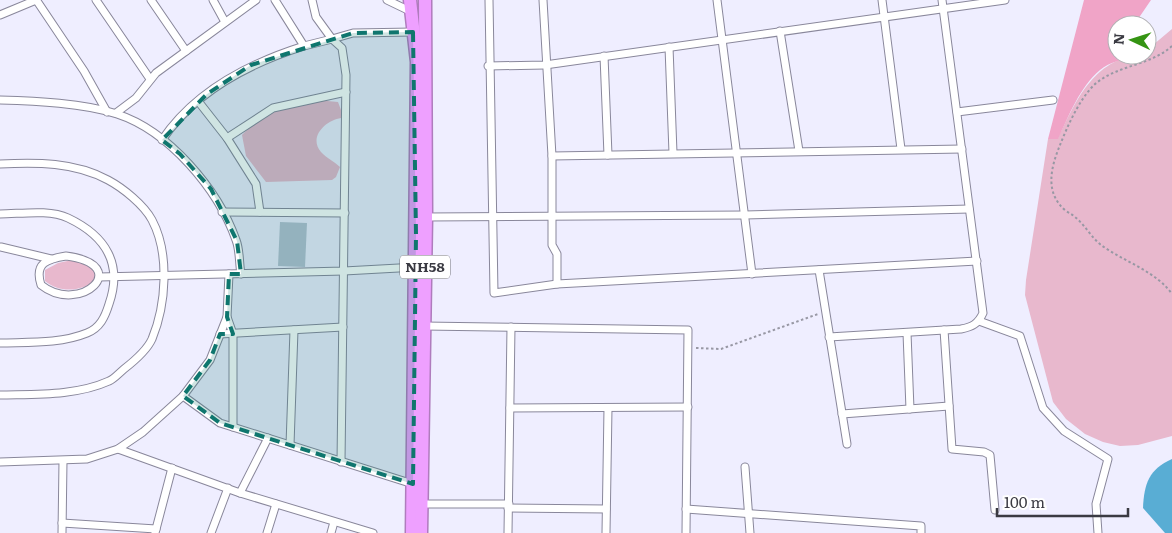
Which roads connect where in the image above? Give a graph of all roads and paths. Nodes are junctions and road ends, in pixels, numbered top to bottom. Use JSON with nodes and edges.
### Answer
{"nodes":[{"id":1,"x":96,"y":0,"type":"edge"},
{"id":2,"x":152,"y":0,"type":"edge"},
{"id":3,"x":213,"y":0,"type":"edge"},
{"id":4,"x":256,"y":0,"type":"edge"},
{"id":5,"x":275,"y":0,"type":"edge"},
{"id":6,"x":312,"y":0,"type":"edge"},
{"id":7,"x":387,"y":0,"type":"edge"},
{"id":8,"x":425,"y":0,"type":"edge"},
{"id":9,"x":489,"y":0,"type":"edge"},
{"id":10,"x":543,"y":0,"type":"edge"},
{"id":11,"x":717,"y":0,"type":"edge"},
{"id":12,"x":882,"y":0,"type":"edge"},
{"id":13,"x":942,"y":0,"type":"edge"},
{"id":14,"x":1005,"y":0,"type":"edge"},
{"id":15,"x":36,"y":1,"type":"edge"},
{"id":16,"x":411,"y":6,"type":"edge"},
{"id":17,"x":943,"y":10,"type":"junction"},
{"id":18,"x":0,"y":15,"type":"edge"},
{"id":19,"x":883,"y":18,"type":"junction"},
{"id":20,"x":225,"y":22,"type":"junction"},
{"id":21,"x":413,"y":32,"type":"junction"},
{"id":22,"x":780,"y":32,"type":"junction"},
{"id":23,"x":332,"y":39,"type":"junction"},
{"id":24,"x":724,"y":39,"type":"junction"},
{"id":25,"x":304,"y":46,"type":"junction"},
{"id":26,"x":1172,"y":46,"type":"edge"},
{"id":27,"x":669,"y":47,"type":"junction"},
{"id":28,"x":186,"y":51,"type":"junction"},
{"id":29,"x":604,"y":56,"type":"junction"},
{"id":30,"x":545,"y":65,"type":"junction"},
{"id":31,"x":488,"y":66,"type":"junction"},
{"id":32,"x":150,"y":79,"type":"junction"},
{"id":33,"x":346,"y":92,"type":"junction"},
{"id":34,"x":0,"y":100,"type":"edge"},
{"id":35,"x":1053,"y":100,"type":"dead end"},
{"id":36,"x":198,"y":102,"type":"junction"},
{"id":37,"x":107,"y":112,"type":"junction"},
{"id":38,"x":957,"y":112,"type":"junction"},
{"id":39,"x":116,"y":113,"type":"junction"},
{"id":40,"x":227,"y":138,"type":"junction"},
{"id":41,"x":162,"y":140,"type":"junction"},
{"id":42,"x":901,"y":149,"type":"junction"},
{"id":43,"x":962,"y":149,"type":"junction"},
{"id":44,"x":736,"y":151,"type":"junction"},
{"id":45,"x":800,"y":151,"type":"junction"},
{"id":46,"x":673,"y":153,"type":"junction"},
{"id":47,"x":608,"y":155,"type":"junction"},
{"id":48,"x":552,"y":156,"type":"junction"},
{"id":49,"x":0,"y":164,"type":"edge"},
{"id":50,"x":970,"y":209,"type":"junction"},
{"id":51,"x":222,"y":212,"type":"junction"},
{"id":52,"x":260,"y":212,"type":"junction"},
{"id":53,"x":345,"y":213,"type":"junction"},
{"id":54,"x":0,"y":214,"type":"edge"},
{"id":55,"x":745,"y":215,"type":"junction"},
{"id":56,"x":552,"y":216,"type":"junction"},
{"id":57,"x":426,"y":217,"type":"junction"},
{"id":58,"x":494,"y":217,"type":"junction"},
{"id":59,"x":1,"y":247,"type":"edge"},
{"id":60,"x":51,"y":259,"type":"junction"},
{"id":61,"x":977,"y":261,"type":"junction"},
{"id":62,"x":420,"y":266,"type":"junction"},
{"id":63,"x":819,"y":270,"type":"junction"},
{"id":64,"x":344,"y":271,"type":"junction"},
{"id":65,"x":228,"y":274,"type":"junction"},
{"id":66,"x":241,"y":274,"type":"junction"},
{"id":67,"x":752,"y":274,"type":"junction"},
{"id":68,"x":164,"y":276,"type":"junction"},
{"id":69,"x":99,"y":277,"type":"junction"},
{"id":70,"x":115,"y":277,"type":"junction"},
{"id":71,"x":557,"y":284,"type":"junction"},
{"id":72,"x":1172,"y":294,"type":"edge"},
{"id":73,"x":825,"y":312,"type":"junction"},
{"id":74,"x":227,"y":317,"type":"junction"},
{"id":75,"x":979,"y":321,"type":"junction"},
{"id":76,"x":424,"y":326,"type":"junction"},
{"id":77,"x":343,"y":327,"type":"junction"},
{"id":78,"x":511,"y":328,"type":"junction"},
{"id":79,"x":294,"y":330,"type":"junction"},
{"id":80,"x":944,"y":330,"type":"junction"},
{"id":81,"x":907,"y":333,"type":"junction"},
{"id":82,"x":220,"y":334,"type":"junction"},
{"id":83,"x":233,"y":334,"type":"junction"},
{"id":84,"x":829,"y":337,"type":"junction"},
{"id":85,"x":0,"y":343,"type":"edge"},
{"id":86,"x":688,"y":348,"type":"junction"},
{"id":87,"x":0,"y":395,"type":"edge"},
{"id":88,"x":183,"y":396,"type":"junction"},
{"id":89,"x":949,"y":406,"type":"junction"},
{"id":90,"x":688,"y":407,"type":"junction"},
{"id":91,"x":510,"y":408,"type":"junction"},
{"id":92,"x":608,"y":408,"type":"junction"},
{"id":93,"x":910,"y":409,"type":"junction"},
{"id":94,"x":842,"y":414,"type":"junction"},
{"id":95,"x":233,"y":427,"type":"junction"},
{"id":96,"x":268,"y":438,"type":"junction"},
{"id":97,"x":847,"y":444,"type":"dead end"},
{"id":98,"x":290,"y":445,"type":"junction"},
{"id":99,"x":118,"y":449,"type":"junction"},
{"id":100,"x":63,"y":461,"type":"junction"},
{"id":101,"x":0,"y":462,"type":"edge"},
{"id":102,"x":341,"y":462,"type":"junction"},
{"id":103,"x":745,"y":467,"type":"dead end"},
{"id":104,"x":172,"y":468,"type":"junction"},
{"id":105,"x":413,"y":484,"type":"junction"},
{"id":106,"x":228,"y":488,"type":"junction"},
{"id":107,"x":240,"y":493,"type":"junction"},
{"id":108,"x":276,"y":504,"type":"junction"},
{"id":109,"x":421,"y":504,"type":"junction"},
{"id":110,"x":508,"y":506,"type":"junction"},
{"id":111,"x":606,"y":508,"type":"junction"},
{"id":112,"x":686,"y":509,"type":"junction"},
{"id":113,"x":995,"y":510,"type":"dead end"},
{"id":114,"x":750,"y":514,"type":"junction"},
{"id":115,"x":334,"y":522,"type":"junction"},
{"id":116,"x":62,"y":523,"type":"junction"},
{"id":117,"x":155,"y":531,"type":"edge"},
{"id":118,"x":62,"y":533,"type":"edge"},
{"id":119,"x":211,"y":533,"type":"edge"},
{"id":120,"x":267,"y":533,"type":"edge"},
{"id":121,"x":331,"y":533,"type":"edge"},
{"id":122,"x":373,"y":533,"type":"edge"},
{"id":123,"x":412,"y":533,"type":"edge"},
{"id":124,"x":421,"y":533,"type":"edge"},
{"id":125,"x":508,"y":533,"type":"edge"},
{"id":126,"x":606,"y":533,"type":"edge"},
{"id":127,"x":686,"y":533,"type":"edge"},
{"id":128,"x":750,"y":533,"type":"edge"},
{"id":129,"x":920,"y":533,"type":"edge"},
{"id":130,"x":1098,"y":533,"type":"edge"}],
"edges":[{"from":1,"to":32,"type":"street"},
{"from":2,"to":28,"type":"street"},
{"from":3,"to":20,"type":"street"},
{"from":4,"to":20,"type":"street"},
{"from":5,"to":25,"type":"street"},
{"from":6,"to":23,"type":"street"},
{"from":7,"to":16,"type":"street"},
{"from":8,"to":57,"type":"highway","number":"NH58"},
{"from":9,"to":31,"type":"street"},
{"from":10,"to":30,"type":"street"},
{"from":11,"to":24,"type":"street"},
{"from":12,"to":19,"type":"street"},
{"from":13,"to":17,"type":"street"},
{"from":14,"to":17,"type":"street"},
{"from":15,"to":18,"type":"street"},
{"from":15,"to":37,"type":"street"},
{"from":16,"to":21,"type":"highway","number":"NH58"},
{"from":17,"to":19,"type":"street"},
{"from":17,"to":38,"type":"street"},
{"from":19,"to":22,"type":"street"},
{"from":19,"to":42,"type":"street"},
{"from":20,"to":28,"type":"street"},
{"from":21,"to":23,"type":"street"},
{"from":21,"to":62,"type":"highway","number":"NH58"},
{"from":22,"to":24,"type":"street"},
{"from":22,"to":45,"type":"street"},
{"from":23,"to":25,"type":"street"},
{"from":23,"to":33,"type":"street"},
{"from":24,"to":27,"type":"street"},
{"from":24,"to":44,"type":"street"},
{"from":25,"to":36,"type":"street"},
{"from":26,"to":72,"type":"path"},
{"from":27,"to":29,"type":"street"},
{"from":27,"to":46,"type":"street"},
{"from":28,"to":32,"type":"street"},
{"from":29,"to":30,"type":"street"},
{"from":29,"to":47,"type":"street"},
{"from":30,"to":31,"type":"street"},
{"from":30,"to":48,"type":"street"},
{"from":31,"to":58,"type":"street"},
{"from":32,"to":39,"type":"street"},
{"from":33,"to":40,"type":"street"},
{"from":33,"to":53,"type":"street"},
{"from":34,"to":37,"type":"street"},
{"from":35,"to":38,"type":"street"},
{"from":36,"to":40,"type":"street"},
{"from":36,"to":41,"type":"street"},
{"from":37,"to":39,"type":"street"},
{"from":38,"to":43,"type":"street"},
{"from":39,"to":41,"type":"street"},
{"from":40,"to":52,"type":"street"},
{"from":41,"to":51,"type":"street"},
{"from":42,"to":43,"type":"street"},
{"from":42,"to":45,"type":"street"},
{"from":43,"to":50,"type":"street"},
{"from":44,"to":45,"type":"street"},
{"from":44,"to":46,"type":"street"},
{"from":44,"to":55,"type":"street"},
{"from":46,"to":47,"type":"street"},
{"from":47,"to":48,"type":"street"},
{"from":48,"to":56,"type":"street"},
{"from":49,"to":68,"type":"street"},
{"from":50,"to":55,"type":"street"},
{"from":50,"to":61,"type":"street"},
{"from":51,"to":52,"type":"street"},
{"from":51,"to":66,"type":"street"},
{"from":52,"to":53,"type":"street"},
{"from":53,"to":64,"type":"street"},
{"from":54,"to":70,"type":"street"},
{"from":55,"to":56,"type":"street"},
{"from":55,"to":67,"type":"street"},
{"from":56,"to":58,"type":"street"},
{"from":56,"to":71,"type":"street"},
{"from":57,"to":58,"type":"street"},
{"from":57,"to":62,"type":"highway","number":"NH58"},
{"from":58,"to":71,"type":"street"},
{"from":59,"to":60,"type":"street"},
{"from":60,"to":69,"type":"street"},
{"from":60,"to":69,"type":"street"},
{"from":61,"to":63,"type":"street"},
{"from":61,"to":75,"type":"street"},
{"from":62,"to":64,"type":"street"},
{"from":62,"to":76,"type":"highway","number":"NH58"},
{"from":62,"to":105,"type":"highway","number":"NH58"},
{"from":63,"to":67,"type":"street"},
{"from":63,"to":73,"type":"street"},
{"from":64,"to":66,"type":"street"},
{"from":64,"to":77,"type":"street"},
{"from":65,"to":66,"type":"street"},
{"from":65,"to":68,"type":"street"},
{"from":65,"to":74,"type":"street"},
{"from":67,"to":71,"type":"street"},
{"from":68,"to":70,"type":"street"},
{"from":68,"to":87,"type":"street"},
{"from":69,"to":70,"type":"street"},
{"from":70,"to":85,"type":"street"},
{"from":73,"to":84,"type":"street"},
{"from":73,"to":86,"type":"path"},
{"from":74,"to":82,"type":"street"},
{"from":74,"to":83,"type":"street"},
{"from":75,"to":80,"type":"street"},
{"from":75,"to":130,"type":"street"},
{"from":76,"to":78,"type":"street"},
{"from":76,"to":109,"type":"highway","number":"NH58"},
{"from":77,"to":79,"type":"street"},
{"from":77,"to":102,"type":"street"},
{"from":78,"to":86,"type":"street"},
{"from":78,"to":91,"type":"street"},
{"from":79,"to":83,"type":"street"},
{"from":79,"to":98,"type":"street"},
{"from":80,"to":81,"type":"street"},
{"from":80,"to":89,"type":"street"},
{"from":81,"to":84,"type":"street"},
{"from":81,"to":93,"type":"street"},
{"from":82,"to":83,"type":"street"},
{"from":82,"to":88,"type":"street"},
{"from":83,"to":95,"type":"street"},
{"from":84,"to":94,"type":"street"},
{"from":86,"to":90,"type":"street"},
{"from":88,"to":95,"type":"street"},
{"from":88,"to":99,"type":"street"},
{"from":89,"to":93,"type":"street"},
{"from":89,"to":113,"type":"street"},
{"from":90,"to":92,"type":"street"},
{"from":90,"to":112,"type":"street"},
{"from":91,"to":92,"type":"street"},
{"from":91,"to":110,"type":"street"},
{"from":92,"to":111,"type":"street"},
{"from":93,"to":94,"type":"street"},
{"from":94,"to":97,"type":"street"},
{"from":95,"to":96,"type":"street"},
{"from":96,"to":98,"type":"street"},
{"from":96,"to":107,"type":"street"},
{"from":98,"to":102,"type":"street"},
{"from":99,"to":100,"type":"street"},
{"from":99,"to":104,"type":"street"},
{"from":100,"to":101,"type":"street"},
{"from":100,"to":116,"type":"street"},
{"from":102,"to":105,"type":"street"},
{"from":103,"to":114,"type":"street"},
{"from":104,"to":106,"type":"street"},
{"from":104,"to":117,"type":"street"},
{"from":105,"to":123,"type":"highway","number":"NH58"},
{"from":106,"to":107,"type":"street"},
{"from":106,"to":119,"type":"street"},
{"from":107,"to":108,"type":"street"},
{"from":108,"to":115,"type":"street"},
{"from":108,"to":120,"type":"street"},
{"from":109,"to":110,"type":"street"},
{"from":109,"to":124,"type":"highway","number":"NH58"},
{"from":110,"to":111,"type":"street"},
{"from":110,"to":125,"type":"street"},
{"from":111,"to":126,"type":"street"},
{"from":112,"to":114,"type":"street"},
{"from":112,"to":127,"type":"street"},
{"from":114,"to":128,"type":"street"},
{"from":114,"to":129,"type":"street"},
{"from":115,"to":121,"type":"street"},
{"from":115,"to":122,"type":"street"},
{"from":116,"to":117,"type":"street"},
{"from":116,"to":118,"type":"street"}]}
